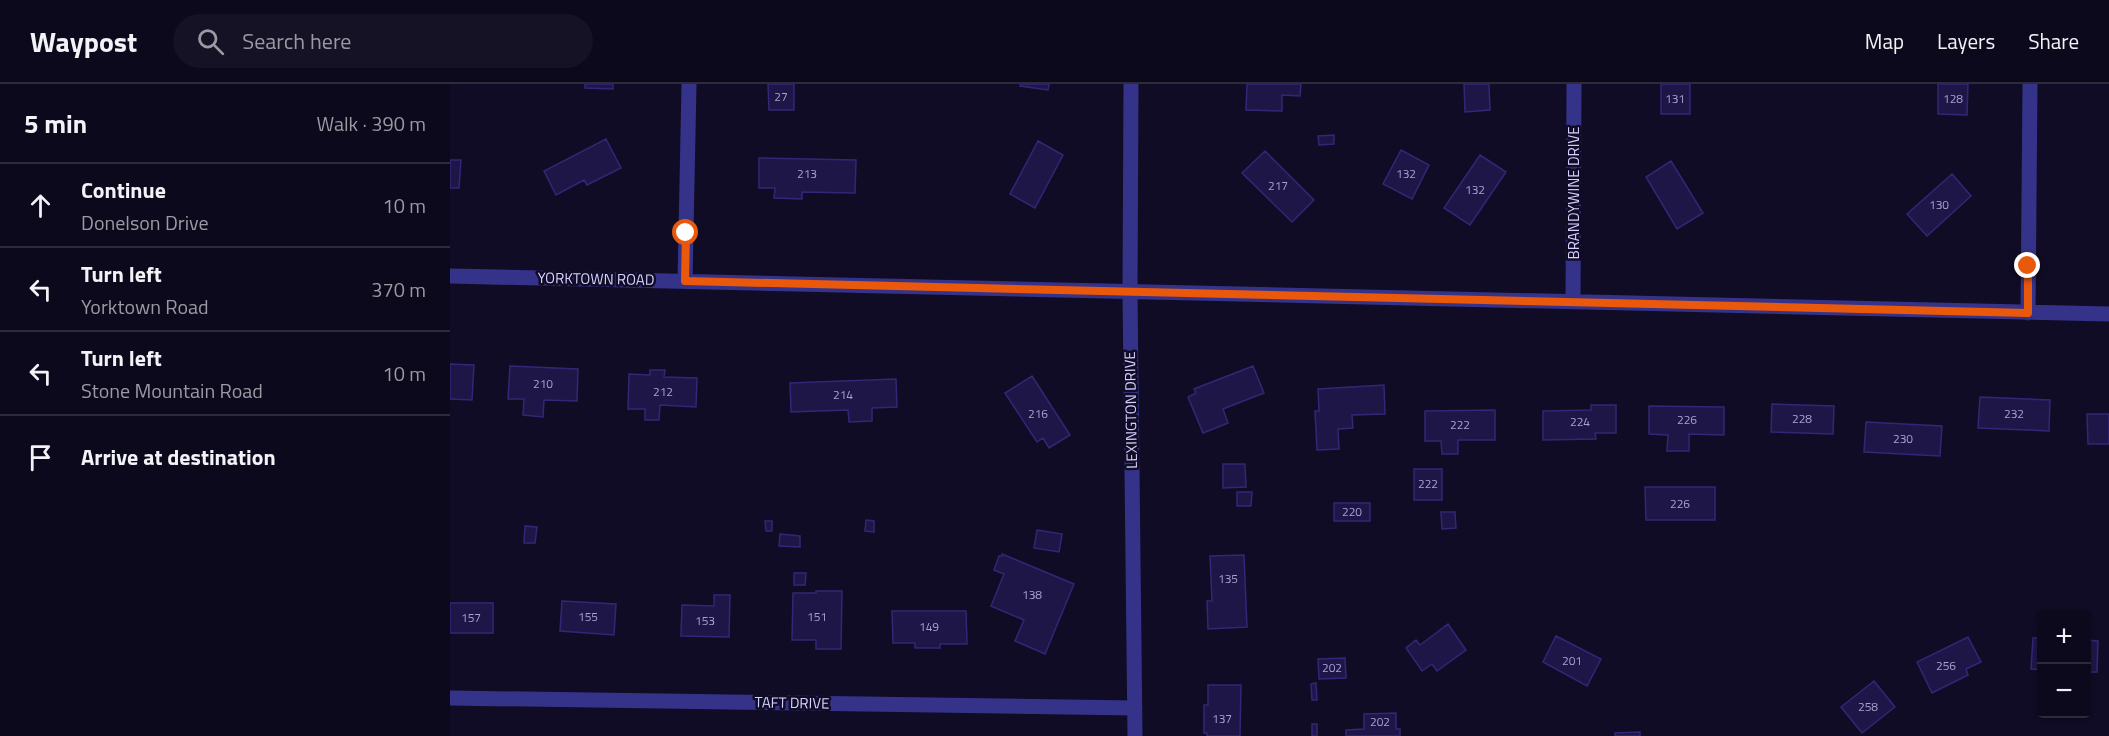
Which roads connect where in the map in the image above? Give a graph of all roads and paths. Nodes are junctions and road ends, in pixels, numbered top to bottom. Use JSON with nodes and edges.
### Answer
{"nodes":[{"id":1,"x":689,"y":84,"type":"edge"},
{"id":2,"x":1131,"y":84,"type":"edge"},
{"id":3,"x":1574,"y":84,"type":"edge"},
{"id":4,"x":2030,"y":84,"type":"edge"},
{"id":5,"x":450,"y":276,"type":"edge"},
{"id":6,"x":685,"y":281,"type":"junction"},
{"id":7,"x":1130,"y":292,"type":"junction"},
{"id":8,"x":1573,"y":302,"type":"junction"},
{"id":9,"x":2028,"y":313,"type":"junction"},
{"id":10,"x":2109,"y":314,"type":"edge"},
{"id":11,"x":450,"y":698,"type":"edge"},
{"id":12,"x":1135,"y":708,"type":"junction"},
{"id":13,"x":1136,"y":736,"type":"edge"}],
"edges":[{"from":1,"to":6,"type":"street"},
{"from":2,"to":7,"type":"street","name":"LEXINGTON DRIVE"},
{"from":3,"to":8,"type":"street","name":"BRANDYWINE DRIVE"},
{"from":4,"to":9,"type":"street"},
{"from":5,"to":6,"type":"street","name":"YORKTOWN ROAD"},
{"from":6,"to":7,"type":"street","name":"YORKTOWN ROAD"},
{"from":7,"to":8,"type":"street","name":"YORKTOWN ROAD"},
{"from":7,"to":12,"type":"street","name":"LEXINGTON DRIVE"},
{"from":8,"to":9,"type":"street","name":"YORKTOWN ROAD"},
{"from":9,"to":10,"type":"street","name":"YORKTOWN ROAD"},
{"from":11,"to":12,"type":"street","name":"TAFT DRIVE"},
{"from":12,"to":13,"type":"street","name":"LEXINGTON DRIVE"}]}
